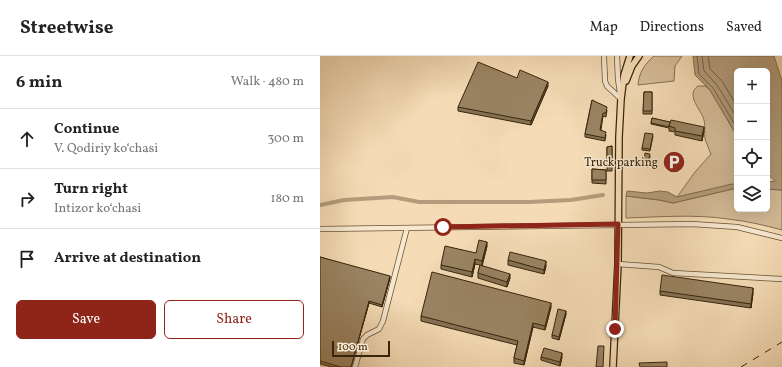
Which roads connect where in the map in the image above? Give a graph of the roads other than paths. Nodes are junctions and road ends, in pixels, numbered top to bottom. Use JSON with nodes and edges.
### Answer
{"nodes":[{"id":1,"x":604,"y":56,"type":"edge"},
{"id":2,"x":618,"y":56,"type":"edge"},
{"id":3,"x":630,"y":56,"type":"edge"},
{"id":4,"x":639,"y":56,"type":"edge"},
{"id":5,"x":621,"y":99,"type":"junction"},
{"id":6,"x":618,"y":224,"type":"junction"},
{"id":7,"x":407,"y":228,"type":"junction"},
{"id":8,"x":320,"y":229,"type":"edge"},
{"id":9,"x":782,"y":238,"type":"edge"},
{"id":10,"x":618,"y":264,"type":"junction"},
{"id":11,"x":782,"y":279,"type":"edge"},
{"id":12,"x":355,"y":367,"type":"edge"},
{"id":13,"x":613,"y":367,"type":"edge"}],
"edges":[{"from":1,"to":5,"type":"street"},
{"from":2,"to":5,"type":"street"},
{"from":3,"to":5,"type":"main road"},
{"from":4,"to":5,"type":"main road"},
{"from":5,"to":6,"type":"main road"},
{"from":6,"to":7,"type":"street"},
{"from":6,"to":9,"type":"street"},
{"from":6,"to":10,"type":"main road"},
{"from":7,"to":8,"type":"street"},
{"from":7,"to":12,"type":"street"},
{"from":10,"to":11,"type":"street"},
{"from":10,"to":13,"type":"main road"}]}
